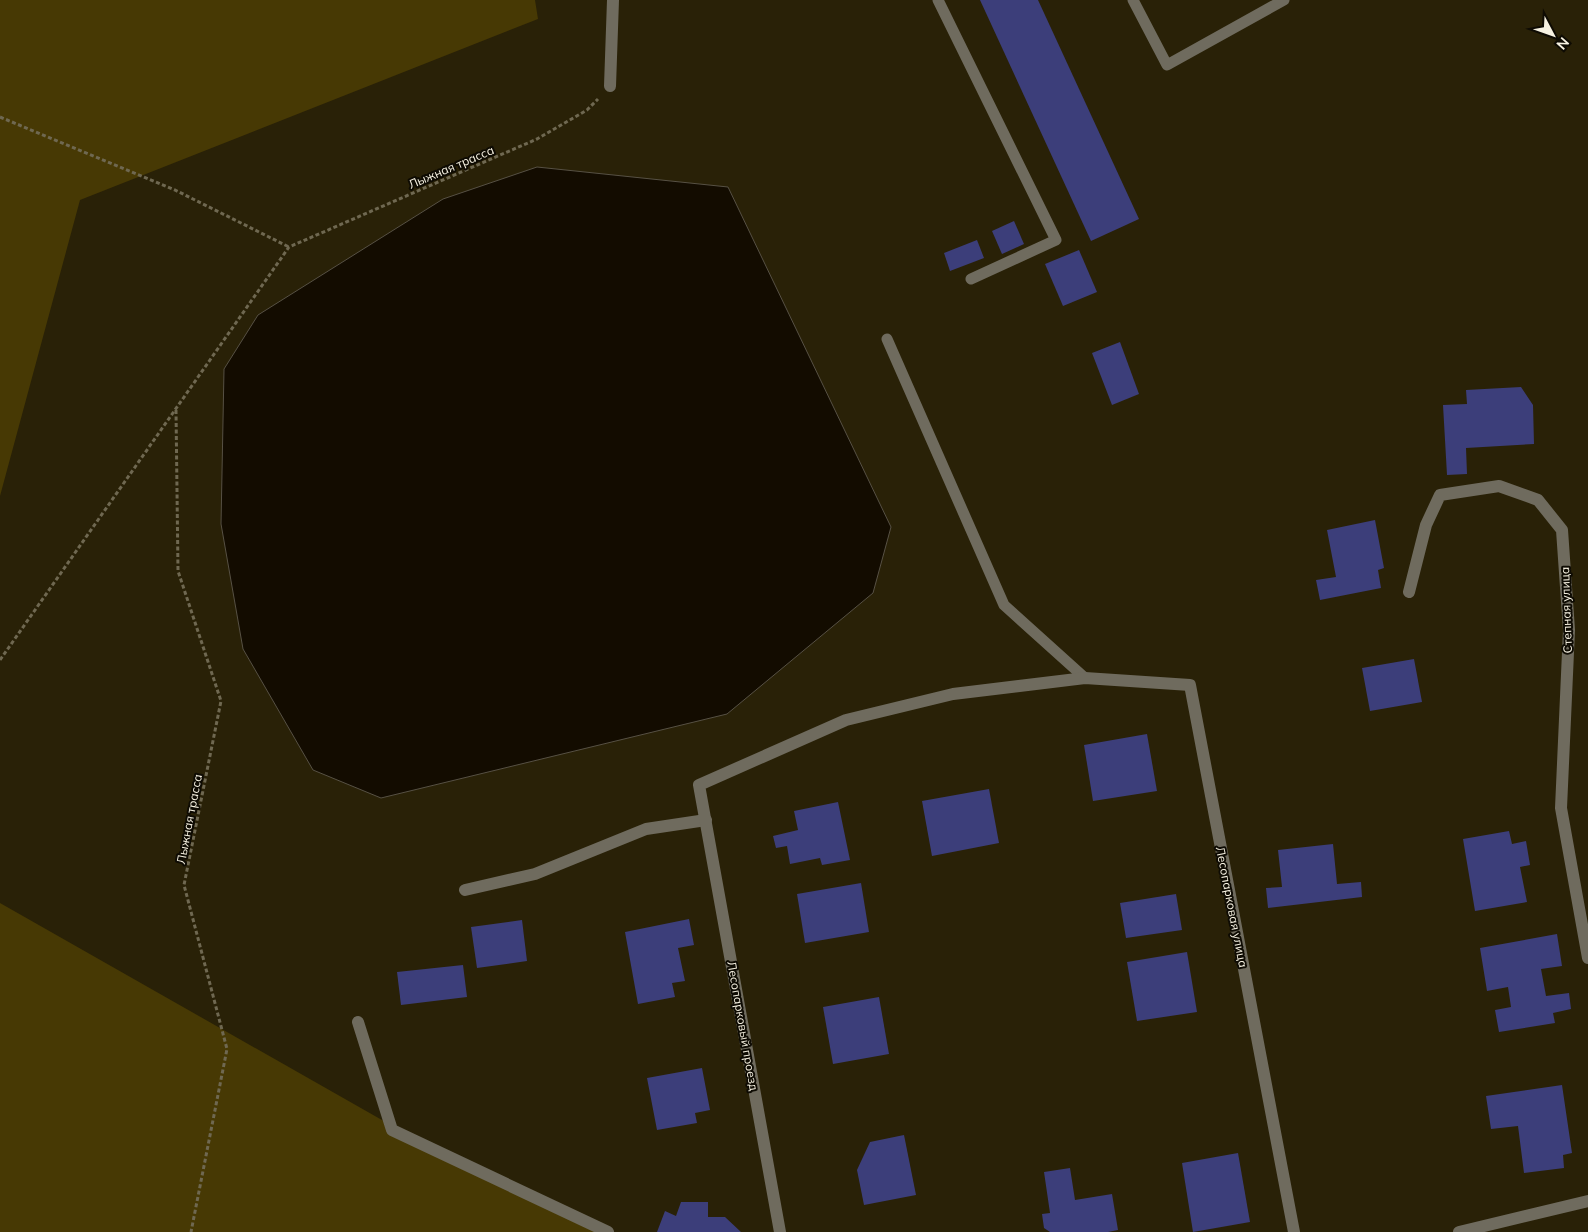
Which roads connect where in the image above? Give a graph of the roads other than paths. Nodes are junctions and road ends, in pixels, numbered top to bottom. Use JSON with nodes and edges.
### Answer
{"nodes":[{"id":1,"x":613,"y":0,"type":"edge"},
{"id":2,"x":938,"y":0,"type":"edge"},
{"id":3,"x":1132,"y":0,"type":"edge"},
{"id":4,"x":1284,"y":0,"type":"edge"},
{"id":5,"x":610,"y":86,"type":"road end"},
{"id":6,"x":972,"y":279,"type":"dead end"},
{"id":7,"x":887,"y":340,"type":"dead end"},
{"id":8,"x":1409,"y":592,"type":"dead end"},
{"id":9,"x":1085,"y":678,"type":"junction"},
{"id":10,"x":706,"y":820,"type":"junction"},
{"id":11,"x":465,"y":890,"type":"dead end"},
{"id":12,"x":1588,"y":958,"type":"edge"},
{"id":13,"x":358,"y":1022,"type":"dead end"},
{"id":14,"x":1588,"y":1201,"type":"edge"},
{"id":15,"x":608,"y":1232,"type":"edge"},
{"id":16,"x":780,"y":1232,"type":"edge"},
{"id":17,"x":1294,"y":1232,"type":"edge"},
{"id":18,"x":1459,"y":1232,"type":"edge"}],
"edges":[{"from":1,"to":5,"type":"street"},
{"from":2,"to":6,"type":"lane"},
{"from":3,"to":4,"type":"lane"},
{"from":7,"to":9,"type":"lane"},
{"from":8,"to":12,"type":"street","name":"Степная улица"},
{"from":9,"to":10,"type":"street","name":"Лесопарковый проезд"},
{"from":9,"to":17,"type":"street","name":"Лесопарковая улица"},
{"from":10,"to":11,"type":"street"},
{"from":10,"to":16,"type":"street","name":"Лесопарковый проезд"},
{"from":13,"to":15,"type":"street"},
{"from":14,"to":18,"type":"street"}]}
